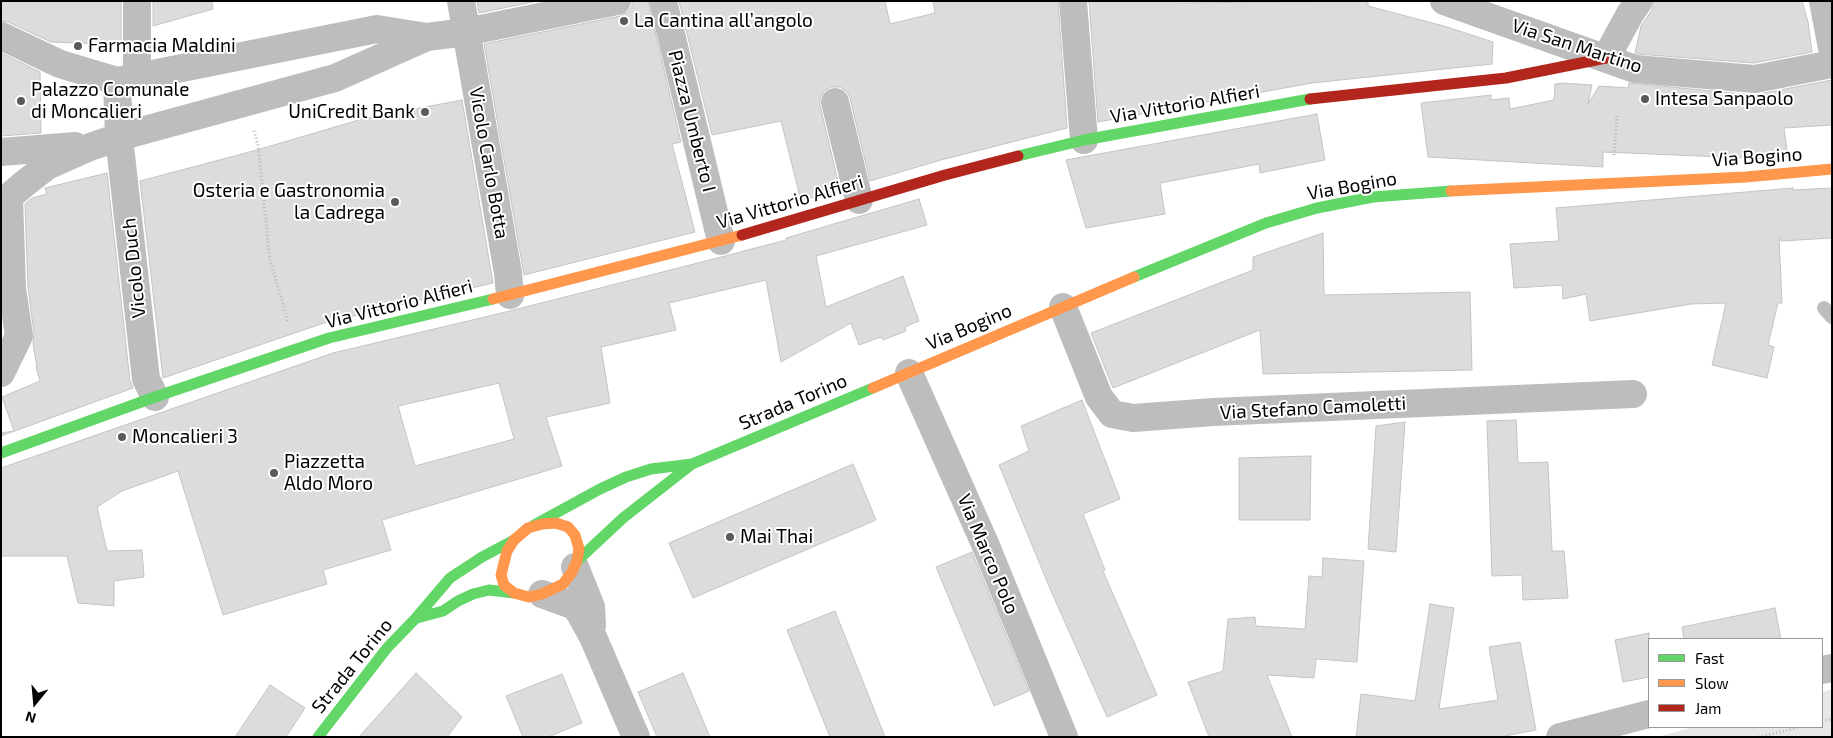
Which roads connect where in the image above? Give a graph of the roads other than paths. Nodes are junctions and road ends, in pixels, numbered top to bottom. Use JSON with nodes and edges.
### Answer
{"nodes":[{"id":1,"x":137,"y":1,"type":"edge"},
{"id":2,"x":461,"y":1,"type":"edge"},
{"id":3,"x":617,"y":1,"type":"edge"},
{"id":4,"x":663,"y":1,"type":"edge"},
{"id":5,"x":1073,"y":1,"type":"edge"},
{"id":6,"x":1444,"y":1,"type":"edge"},
{"id":7,"x":1639,"y":1,"type":"edge"},
{"id":8,"x":1823,"y":1,"type":"edge"},
{"id":9,"x":466,"y":32,"type":"junction"},
{"id":10,"x":1,"y":36,"type":"edge"},
{"id":11,"x":428,"y":37,"type":"junction"},
{"id":12,"x":1832,"y":48,"type":"edge"},
{"id":13,"x":1606,"y":58,"type":"junction"},
{"id":14,"x":1832,"y":64,"type":"edge"},
{"id":15,"x":127,"y":79,"type":"junction"},
{"id":16,"x":835,"y":102,"type":"dead end"},
{"id":17,"x":119,"y":136,"type":"junction"},
{"id":18,"x":1084,"y":140,"type":"junction"},
{"id":19,"x":90,"y":146,"type":"junction"},
{"id":20,"x":1,"y":152,"type":"edge"},
{"id":21,"x":1832,"y":169,"type":"edge"},
{"id":22,"x":859,"y":200,"type":"junction"},
{"id":23,"x":721,"y":241,"type":"junction"},
{"id":24,"x":510,"y":295,"type":"junction"},
{"id":25,"x":1063,"y":306,"type":"junction"},
{"id":26,"x":1,"y":373,"type":"edge"},
{"id":27,"x":909,"y":373,"type":"junction"},
{"id":28,"x":1633,"y":394,"type":"dead end"},
{"id":29,"x":155,"y":397,"type":"junction"},
{"id":30,"x":1,"y":453,"type":"edge"},
{"id":31,"x":692,"y":464,"type":"junction"},
{"id":32,"x":528,"y":528,"type":"junction"},
{"id":33,"x":514,"y":540,"type":"junction"},
{"id":34,"x":576,"y":564,"type":"junction"},
{"id":35,"x":514,"y":593,"type":"junction"},
{"id":36,"x":542,"y":594,"type":"junction"},
{"id":37,"x":415,"y":619,"type":"junction"},
{"id":38,"x":593,"y":637,"type":"junction"},
{"id":39,"x":1648,"y":714,"type":"edge"},
{"id":40,"x":318,"y":737,"type":"edge"},
{"id":41,"x":636,"y":737,"type":"edge"},
{"id":42,"x":1064,"y":737,"type":"edge"},
{"id":43,"x":1560,"y":737,"type":"edge"}],
"edges":[{"from":1,"to":15,"type":"street","name":"Vicolo Duch"},
{"from":2,"to":9,"type":"street","name":"Vicolo Carlo Botta"},
{"from":3,"to":9,"type":"street"},
{"from":4,"to":23,"type":"street","name":"Piazza Umberto I"},
{"from":5,"to":18,"type":"street"},
{"from":6,"to":13,"type":"street","name":"Via San Martino"},
{"from":7,"to":13,"type":"street"},
{"from":8,"to":12,"type":"street"},
{"from":9,"to":11,"type":"street"},
{"from":9,"to":24,"type":"street","name":"Vicolo Carlo Botta"},
{"from":10,"to":15,"type":"street"},
{"from":11,"to":15,"type":"street"},
{"from":11,"to":17,"type":"street"},
{"from":13,"to":14,"type":"street","name":"Via San Martino"},
{"from":13,"to":18,"type":"main road","name":"Via Vittorio Alfieri"},
{"from":15,"to":17,"type":"street","name":"Vicolo Duch"},
{"from":16,"to":22,"type":"street"},
{"from":17,"to":19,"type":"street"},
{"from":17,"to":29,"type":"street","name":"Vicolo Duch"},
{"from":18,"to":22,"type":"main road","name":"Via Vittorio Alfieri"},
{"from":19,"to":20,"type":"street"},
{"from":19,"to":26,"type":"street"},
{"from":21,"to":25,"type":"main road","name":"Via Bogino"},
{"from":22,"to":23,"type":"main road","name":"Via Vittorio Alfieri"},
{"from":23,"to":24,"type":"main road","name":"Via Vittorio Alfieri"},
{"from":24,"to":29,"type":"main road","name":"Via Vittorio Alfieri"},
{"from":25,"to":27,"type":"main road","name":"Via Bogino"},
{"from":25,"to":28,"type":"street","name":"Via Stefano Camoletti"},
{"from":27,"to":31,"type":"main road","name":"Strada Torino"},
{"from":27,"to":42,"type":"street","name":"Via Marco Polo"},
{"from":29,"to":30,"type":"main road","name":"Via Vittorio Alfieri"},
{"from":31,"to":32,"type":"main road","name":"Strada Torino"},
{"from":31,"to":34,"type":"main road","name":"Strada Torino"},
{"from":32,"to":33,"type":"main road","name":"Strada Torino"},
{"from":32,"to":34,"type":"main road","name":"Strada Torino"},
{"from":33,"to":35,"type":"main road","name":"Strada Torino"},
{"from":33,"to":37,"type":"main road","name":"Strada Torino"},
{"from":34,"to":36,"type":"main road","name":"Strada Torino"},
{"from":34,"to":38,"type":"street"},
{"from":35,"to":36,"type":"main road","name":"Strada Torino"},
{"from":35,"to":37,"type":"main road","name":"Strada Torino"},
{"from":36,"to":38,"type":"street"},
{"from":37,"to":40,"type":"main road","name":"Strada Torino"},
{"from":38,"to":41,"type":"street"},
{"from":39,"to":43,"type":"street"}]}
